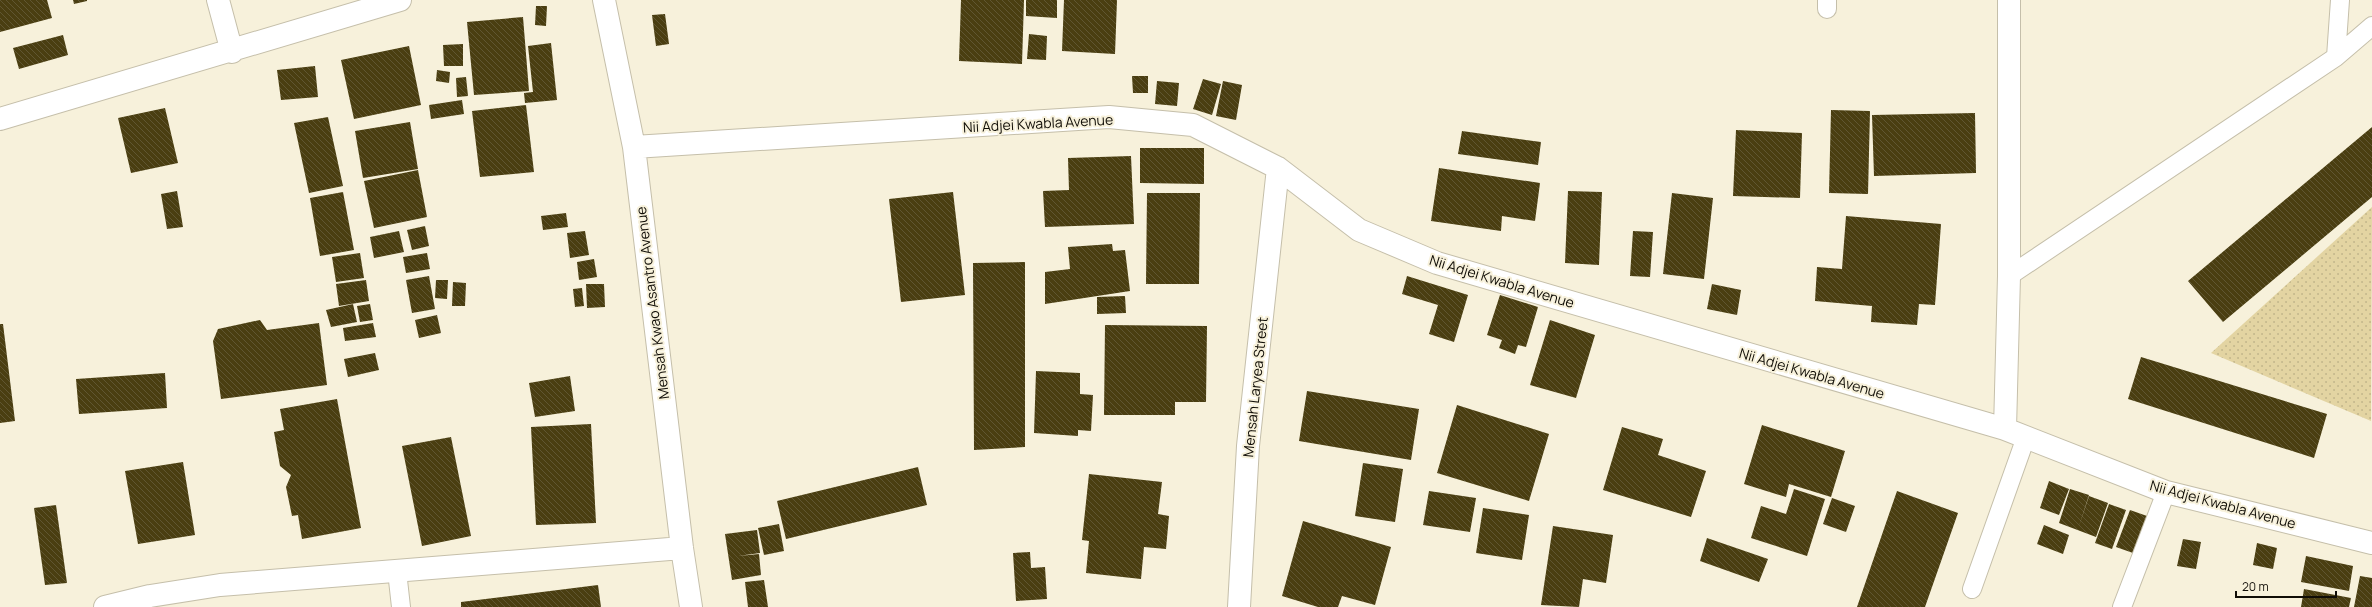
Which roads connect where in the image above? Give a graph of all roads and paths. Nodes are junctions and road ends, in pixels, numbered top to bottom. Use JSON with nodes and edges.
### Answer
{"nodes":[{"id":1,"x":218,"y":0,"type":"edge"},
{"id":2,"x":400,"y":0,"type":"edge"},
{"id":3,"x":604,"y":0,"type":"edge"},
{"id":4,"x":2009,"y":0,"type":"edge"},
{"id":5,"x":2340,"y":0,"type":"edge"},
{"id":6,"x":2372,"y":26,"type":"edge"},
{"id":7,"x":232,"y":52,"type":"junction"},
{"id":8,"x":2336,"y":57,"type":"junction"},
{"id":9,"x":0,"y":119,"type":"edge"},
{"id":10,"x":634,"y":147,"type":"junction"},
{"id":11,"x":1278,"y":168,"type":"junction"},
{"id":12,"x":2009,"y":276,"type":"junction"},
{"id":13,"x":2005,"y":429,"type":"junction"},
{"id":14,"x":2026,"y":438,"type":"junction"},
{"id":15,"x":2166,"y":492,"type":"junction"},
{"id":16,"x":2372,"y":543,"type":"edge"},
{"id":17,"x":682,"y":548,"type":"junction"},
{"id":18,"x":397,"y":571,"type":"junction"},
{"id":19,"x":1972,"y":589,"type":"dead end"},
{"id":20,"x":105,"y":607,"type":"edge"},
{"id":21,"x":401,"y":607,"type":"edge"},
{"id":22,"x":691,"y":607,"type":"edge"},
{"id":23,"x":1239,"y":607,"type":"edge"},
{"id":24,"x":2122,"y":607,"type":"edge"}],
"edges":[{"from":1,"to":7,"type":"street"},
{"from":2,"to":7,"type":"street"},
{"from":3,"to":10,"type":"street","name":"Mensah Kwao Asantro Avenue"},
{"from":4,"to":12,"type":"street"},
{"from":5,"to":8,"type":"lane"},
{"from":6,"to":8,"type":"lane"},
{"from":7,"to":9,"type":"street"},
{"from":8,"to":12,"type":"lane"},
{"from":10,"to":11,"type":"street","name":"Nii Adjei Kwabla Avenue"},
{"from":10,"to":17,"type":"street","name":"Mensah Kwao Asantro Avenue"},
{"from":11,"to":13,"type":"street","name":"Nii Adjei Kwabla Avenue"},
{"from":11,"to":23,"type":"street","name":"Mensah Laryea Street"},
{"from":12,"to":13,"type":"street"},
{"from":13,"to":14,"type":"street","name":"Nii Adjei Kwabla Avenue"},
{"from":14,"to":15,"type":"street","name":"Nii Adjei Kwabla Avenue"},
{"from":14,"to":19,"type":"lane"},
{"from":15,"to":16,"type":"street","name":"Nii Adjei Kwabla Avenue"},
{"from":15,"to":24,"type":"lane"},
{"from":17,"to":18,"type":"street"},
{"from":17,"to":22,"type":"street","name":"Mensah Kwao Asantro Avenue"},
{"from":18,"to":20,"type":"street"},
{"from":18,"to":21,"type":"lane"}]}
